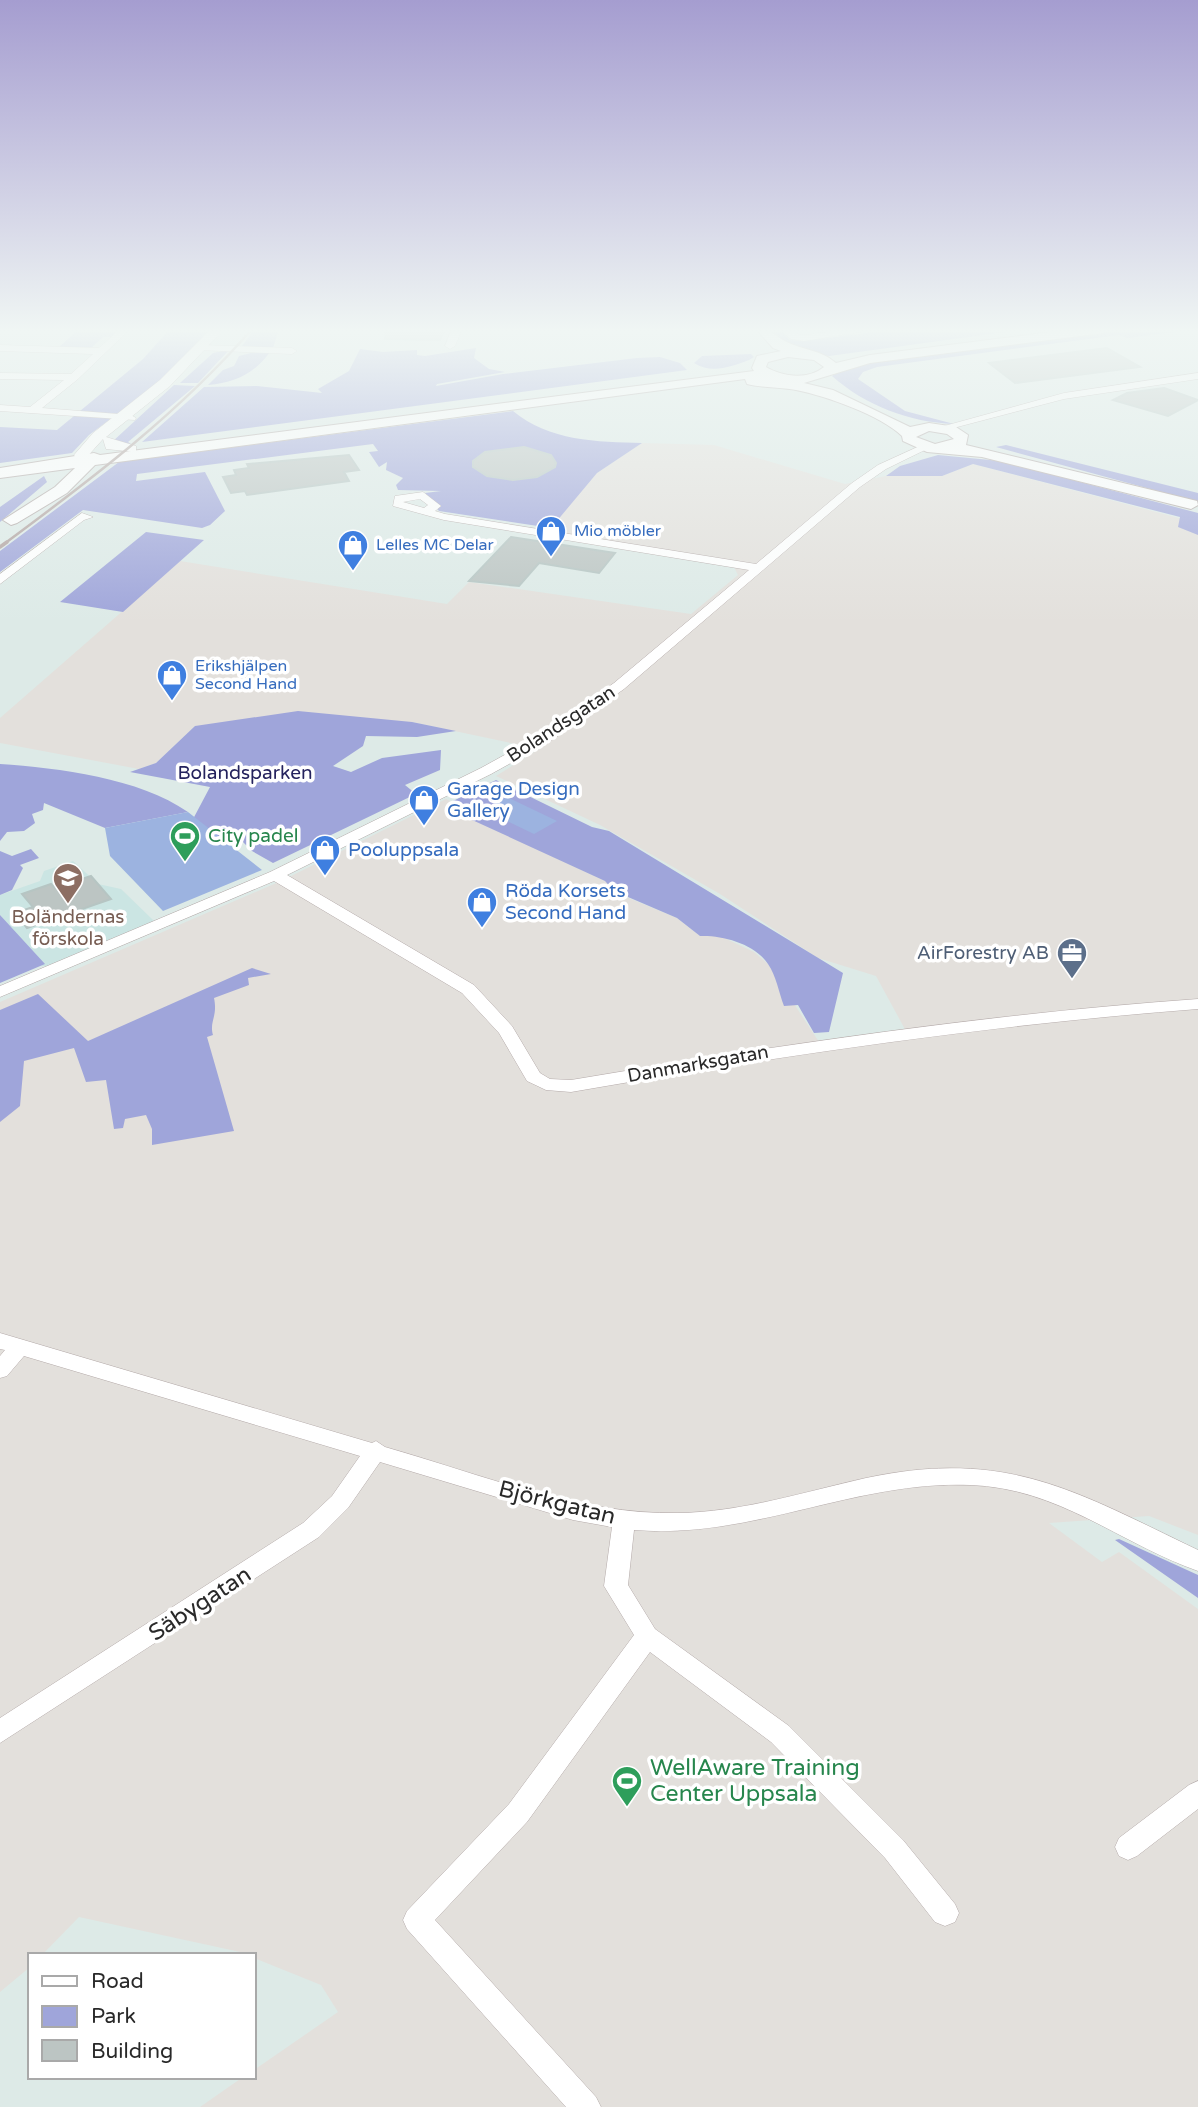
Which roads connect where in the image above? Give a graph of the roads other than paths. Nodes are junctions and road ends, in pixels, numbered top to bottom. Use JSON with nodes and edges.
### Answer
{"nodes":[{"id":1,"x":111,"y":427,"type":"edge"},
{"id":2,"x":119,"y":427,"type":"edge"},
{"id":3,"x":297,"y":427,"type":"edge"},
{"id":4,"x":333,"y":427,"type":"edge"},
{"id":5,"x":901,"y":427,"type":"edge"},
{"id":6,"x":939,"y":427,"type":"edge"},
{"id":7,"x":972,"y":427,"type":"edge"},
{"id":8,"x":936,"y":428,"type":"junction"},
{"id":9,"x":908,"y":436,"type":"junction"},
{"id":10,"x":109,"y":440,"type":"junction"},
{"id":11,"x":958,"y":440,"type":"junction"},
{"id":12,"x":926,"y":447,"type":"junction"},
{"id":13,"x":131,"y":449,"type":"junction"},
{"id":14,"x":87,"y":458,"type":"junction"},
{"id":15,"x":0,"y":466,"type":"edge"},
{"id":16,"x":882,"y":467,"type":"junction"},
{"id":17,"x":0,"y":473,"type":"edge"},
{"id":18,"x":54,"y":482,"type":"junction"},
{"id":19,"x":1195,"y":505,"type":"edge"},
{"id":20,"x":407,"y":506,"type":"dead end"},
{"id":21,"x":87,"y":517,"type":"dead end"},
{"id":22,"x":6,"y":525,"type":"edge"},
{"id":23,"x":761,"y":568,"type":"junction"},
{"id":24,"x":0,"y":580,"type":"edge"},
{"id":25,"x":275,"y":875,"type":"junction"},
{"id":26,"x":0,"y":992,"type":"edge"},
{"id":27,"x":1198,"y":1004,"type":"edge"},
{"id":28,"x":10,"y":1343,"type":"edge"},
{"id":29,"x":0,"y":1370,"type":"edge"},
{"id":30,"x":376,"y":1450,"type":"junction"},
{"id":31,"x":624,"y":1521,"type":"junction"},
{"id":32,"x":1198,"y":1561,"type":"edge"},
{"id":33,"x":647,"y":1636,"type":"junction"},
{"id":34,"x":0,"y":1732,"type":"edge"},
{"id":35,"x":1198,"y":1793,"type":"edge"},
{"id":36,"x":1128,"y":1847,"type":"dead end"},
{"id":37,"x":945,"y":1913,"type":"dead end"},
{"id":38,"x":586,"y":2107,"type":"edge"}],
"edges":[{"from":1,"to":14,"type":"street"},
{"from":2,"to":10,"type":"street"},
{"from":3,"to":13,"type":"main road"},
{"from":4,"to":14,"type":"main road"},
{"from":5,"to":9,"type":"main road"},
{"from":6,"to":8,"type":"street"},
{"from":7,"to":11,"type":"street"},
{"from":8,"to":9,"type":"main road"},
{"from":8,"to":11,"type":"main road"},
{"from":9,"to":12,"type":"main road"},
{"from":9,"to":16,"type":"street","name":"Bolandsgatan"},
{"from":10,"to":13,"type":"street"},
{"from":10,"to":14,"type":"street"},
{"from":11,"to":12,"type":"main road"},
{"from":11,"to":19,"type":"main road"},
{"from":12,"to":16,"type":"street","name":"Bolandsgatan"},
{"from":13,"to":14,"type":"main road"},
{"from":14,"to":15,"type":"main road"},
{"from":14,"to":17,"type":"main road"},
{"from":14,"to":18,"type":"main road"},
{"from":14,"to":22,"type":"main road"},
{"from":16,"to":23,"type":"street","name":"Bolandsgatan"},
{"from":17,"to":18,"type":"main road"},
{"from":18,"to":22,"type":"main road"},
{"from":20,"to":23,"type":"street"},
{"from":21,"to":24,"type":"street"},
{"from":23,"to":25,"type":"street","name":"Bolandsgatan"},
{"from":25,"to":26,"type":"street","name":"Bolandsgatan"},
{"from":25,"to":27,"type":"street","name":"Danmarksgatan"},
{"from":28,"to":29,"type":"street"},
{"from":28,"to":30,"type":"street","name":"Björkgatan"},
{"from":30,"to":31,"type":"street","name":"Björkgatan"},
{"from":30,"to":34,"type":"street","name":"Säbygatan"},
{"from":31,"to":32,"type":"street","name":"Björkgatan"},
{"from":31,"to":33,"type":"street"},
{"from":33,"to":37,"type":"street"},
{"from":33,"to":38,"type":"street"},
{"from":35,"to":36,"type":"street"}]}
